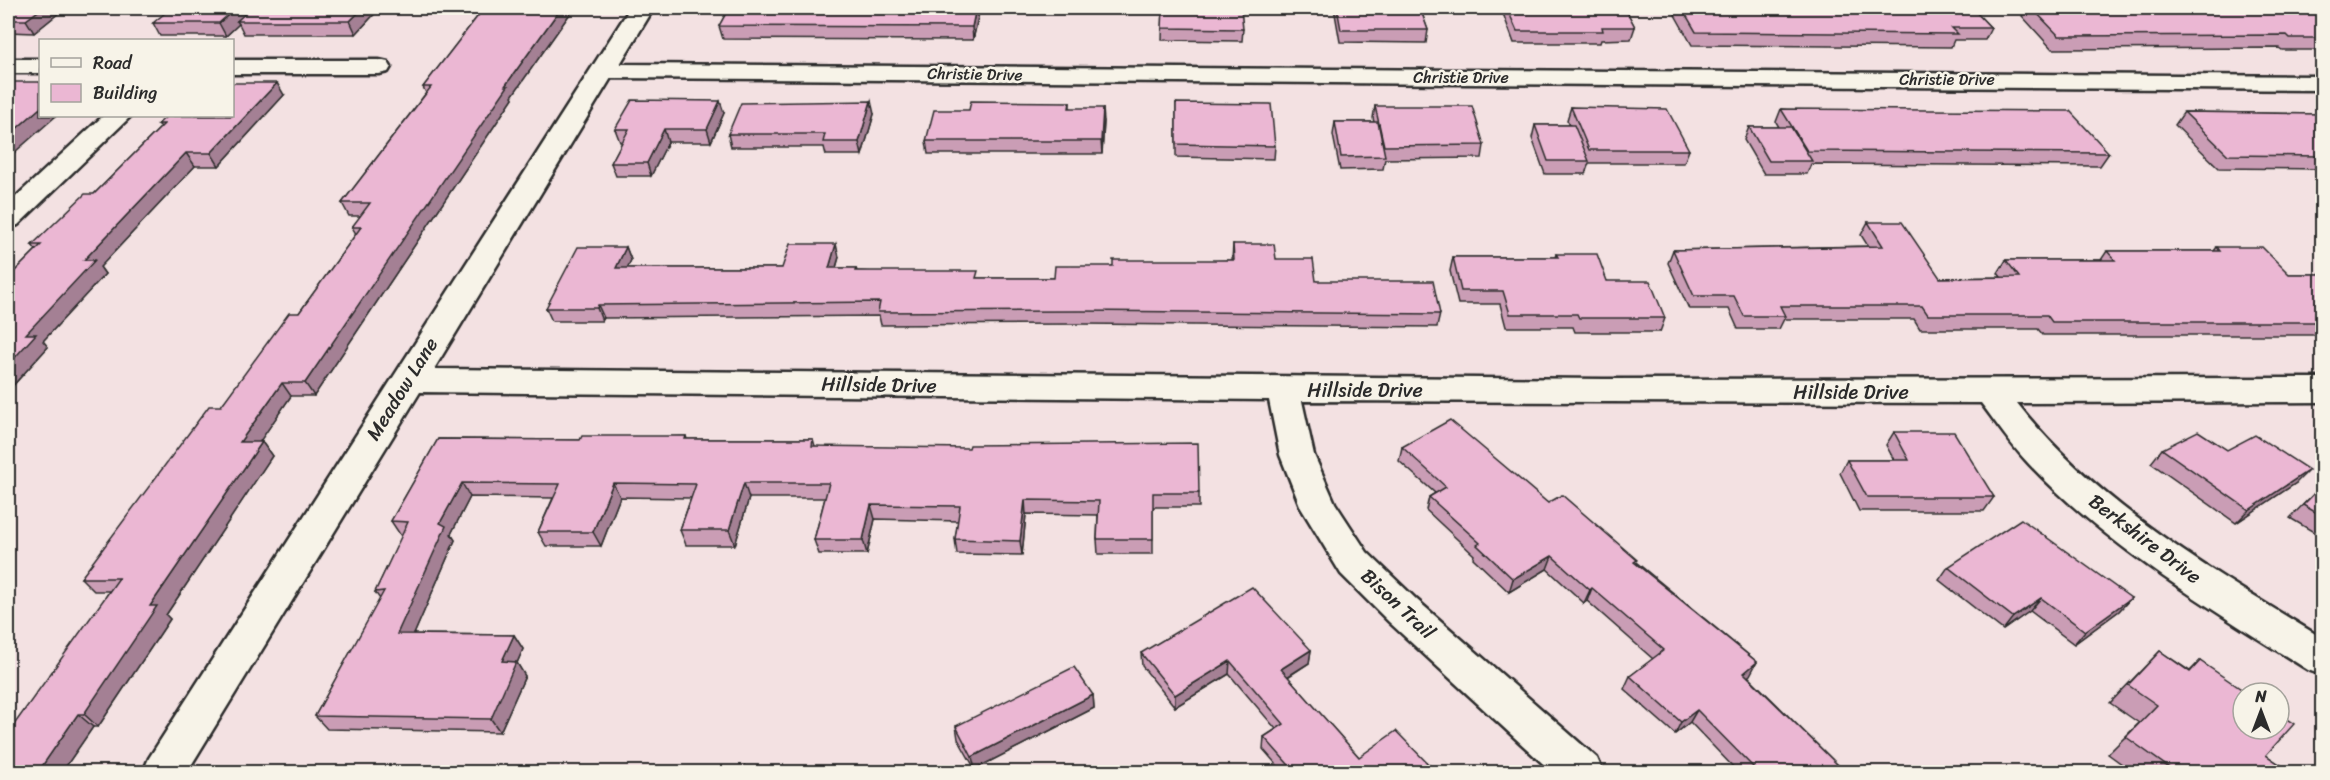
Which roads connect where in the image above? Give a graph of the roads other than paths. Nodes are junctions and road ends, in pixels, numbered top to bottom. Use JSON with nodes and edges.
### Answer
{"nodes":[{"id":1,"x":642,"y":8,"type":"edge"},
{"id":2,"x":8,"y":66,"type":"edge"},
{"id":3,"x":39,"y":66,"type":"edge"},
{"id":4,"x":234,"y":67,"type":"edge"},
{"id":5,"x":379,"y":67,"type":"dead end"},
{"id":6,"x":600,"y":70,"type":"junction"},
{"id":7,"x":2322,"y":83,"type":"edge"},
{"id":8,"x":117,"y":117,"type":"edge"},
{"id":9,"x":8,"y":219,"type":"edge"},
{"id":10,"x":407,"y":380,"type":"junction"},
{"id":11,"x":1283,"y":390,"type":"junction"},
{"id":12,"x":2322,"y":390,"type":"edge"},
{"id":13,"x":1991,"y":393,"type":"junction"},
{"id":14,"x":2322,"y":658,"type":"edge"},
{"id":15,"x":164,"y":772,"type":"edge"},
{"id":16,"x":1582,"y":772,"type":"edge"}],
"edges":[{"from":1,"to":6,"type":"street","name":"Meadow Lane"},
{"from":2,"to":3,"type":"street"},
{"from":4,"to":5,"type":"street"},
{"from":6,"to":7,"type":"street","name":"Christie Drive"},
{"from":6,"to":10,"type":"street","name":"Meadow Lane"},
{"from":8,"to":9,"type":"street"},
{"from":10,"to":11,"type":"street","name":"Hillside Drive"},
{"from":10,"to":15,"type":"street","name":"Meadow Lane"},
{"from":11,"to":13,"type":"street","name":"Hillside Drive"},
{"from":11,"to":16,"type":"street","name":"Bison Trail"},
{"from":12,"to":13,"type":"street","name":"Hillside Drive"},
{"from":13,"to":14,"type":"street","name":"Berkshire Drive"}]}
